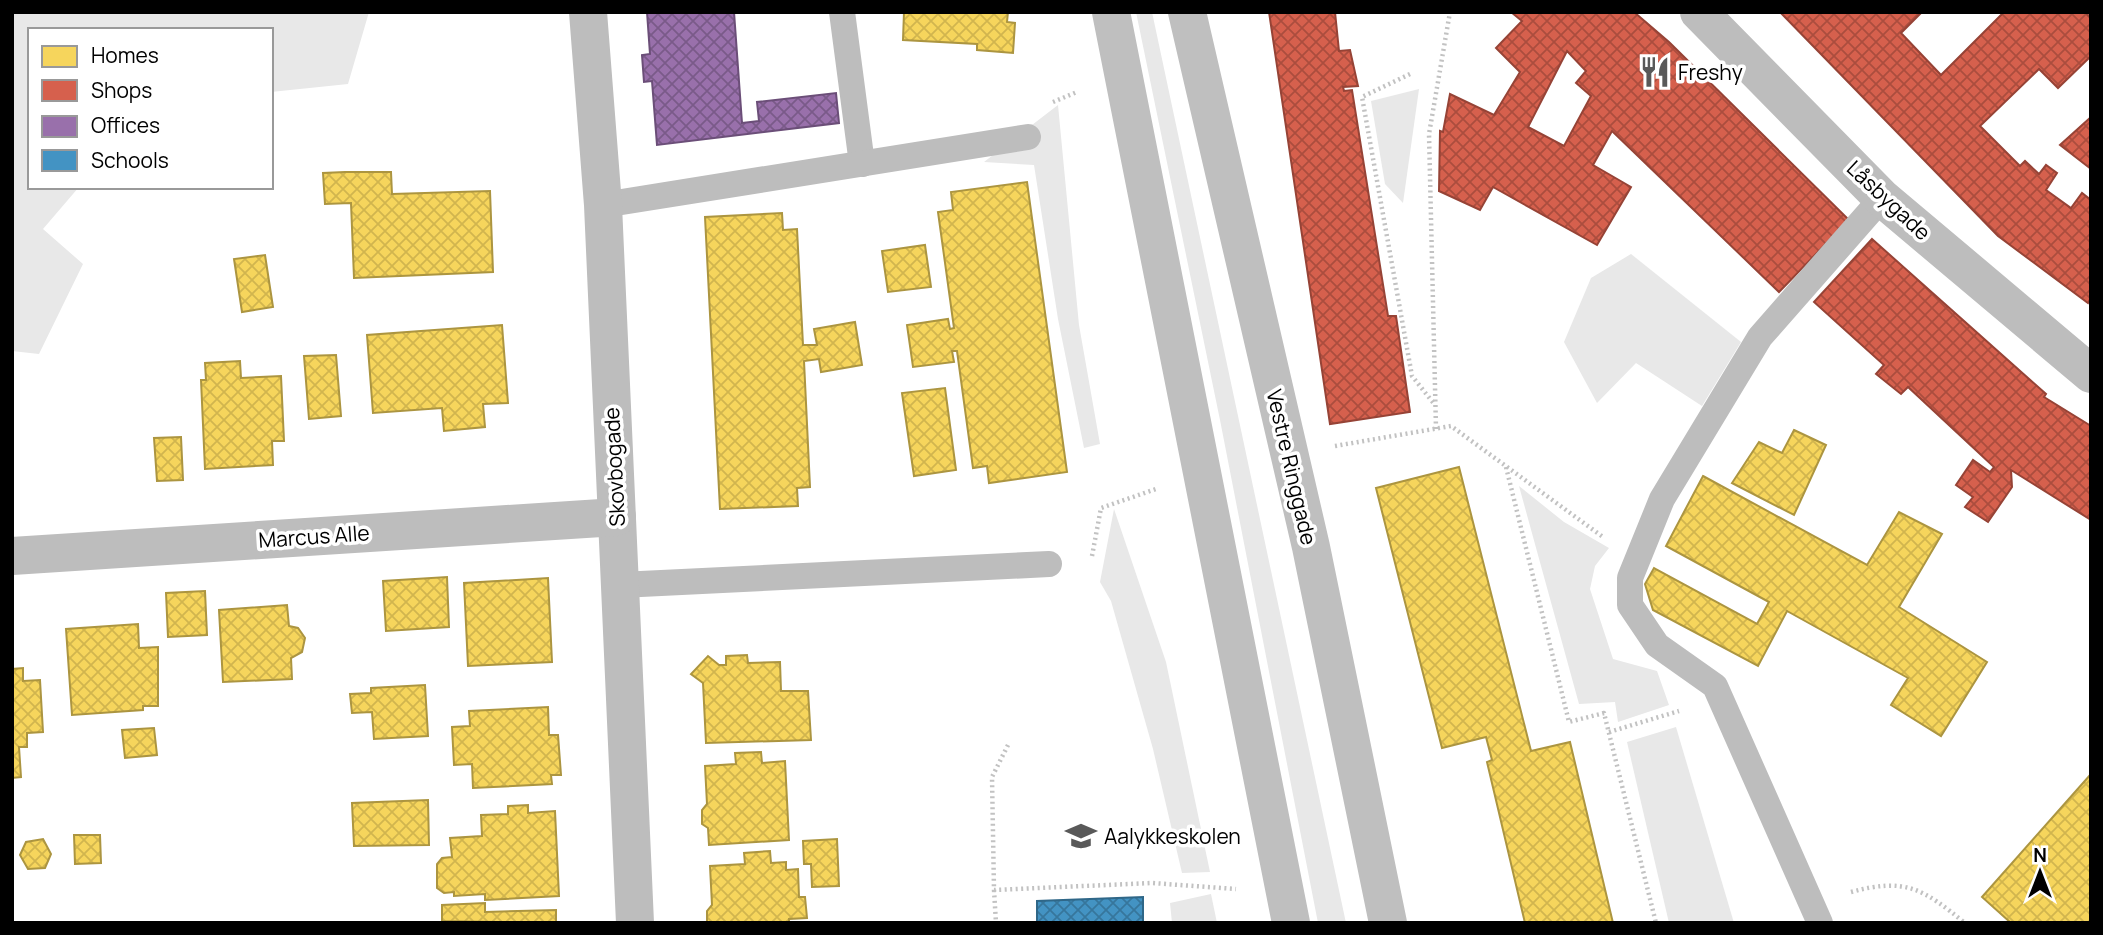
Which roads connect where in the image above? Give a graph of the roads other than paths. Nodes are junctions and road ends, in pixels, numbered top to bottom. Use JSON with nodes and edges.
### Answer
{"nodes":[{"id":1,"x":588,"y":12,"type":"edge"},
{"id":2,"x":842,"y":12,"type":"edge"},
{"id":3,"x":1111,"y":12,"type":"edge"},
{"id":4,"x":1187,"y":12,"type":"edge"},
{"id":5,"x":1699,"y":12,"type":"edge"},
{"id":6,"x":1028,"y":137,"type":"road end"},
{"id":7,"x":862,"y":164,"type":"junction"},
{"id":8,"x":1882,"y":198,"type":"junction"},
{"id":9,"x":603,"y":205,"type":"junction"},
{"id":10,"x":2091,"y":374,"type":"edge"},
{"id":11,"x":617,"y":517,"type":"junction"},
{"id":12,"x":12,"y":555,"type":"edge"},
{"id":13,"x":1049,"y":564,"type":"dead end"},
{"id":14,"x":620,"y":584,"type":"junction"},
{"id":15,"x":1288,"y":908,"type":"edge"},
{"id":16,"x":1816,"y":916,"type":"edge"},
{"id":17,"x":635,"y":923,"type":"edge"},
{"id":18,"x":1388,"y":923,"type":"edge"}],
"edges":[{"from":1,"to":9,"type":"street","name":"Skovbogade"},
{"from":2,"to":7,"type":"lane"},
{"from":3,"to":15,"type":"main road"},
{"from":4,"to":18,"type":"main road","name":"Vestre Ringgade"},
{"from":5,"to":8,"type":"street","name":"Låsbygade"},
{"from":6,"to":7,"type":"lane"},
{"from":7,"to":9,"type":"lane"},
{"from":8,"to":10,"type":"street","name":"Låsbygade"},
{"from":8,"to":16,"type":"lane"},
{"from":9,"to":11,"type":"street","name":"Skovbogade"},
{"from":11,"to":12,"type":"street","name":"Marcus Alle"},
{"from":11,"to":14,"type":"street","name":"Skovbogade"},
{"from":13,"to":14,"type":"lane"},
{"from":14,"to":17,"type":"street","name":"Skovbogade"}]}
